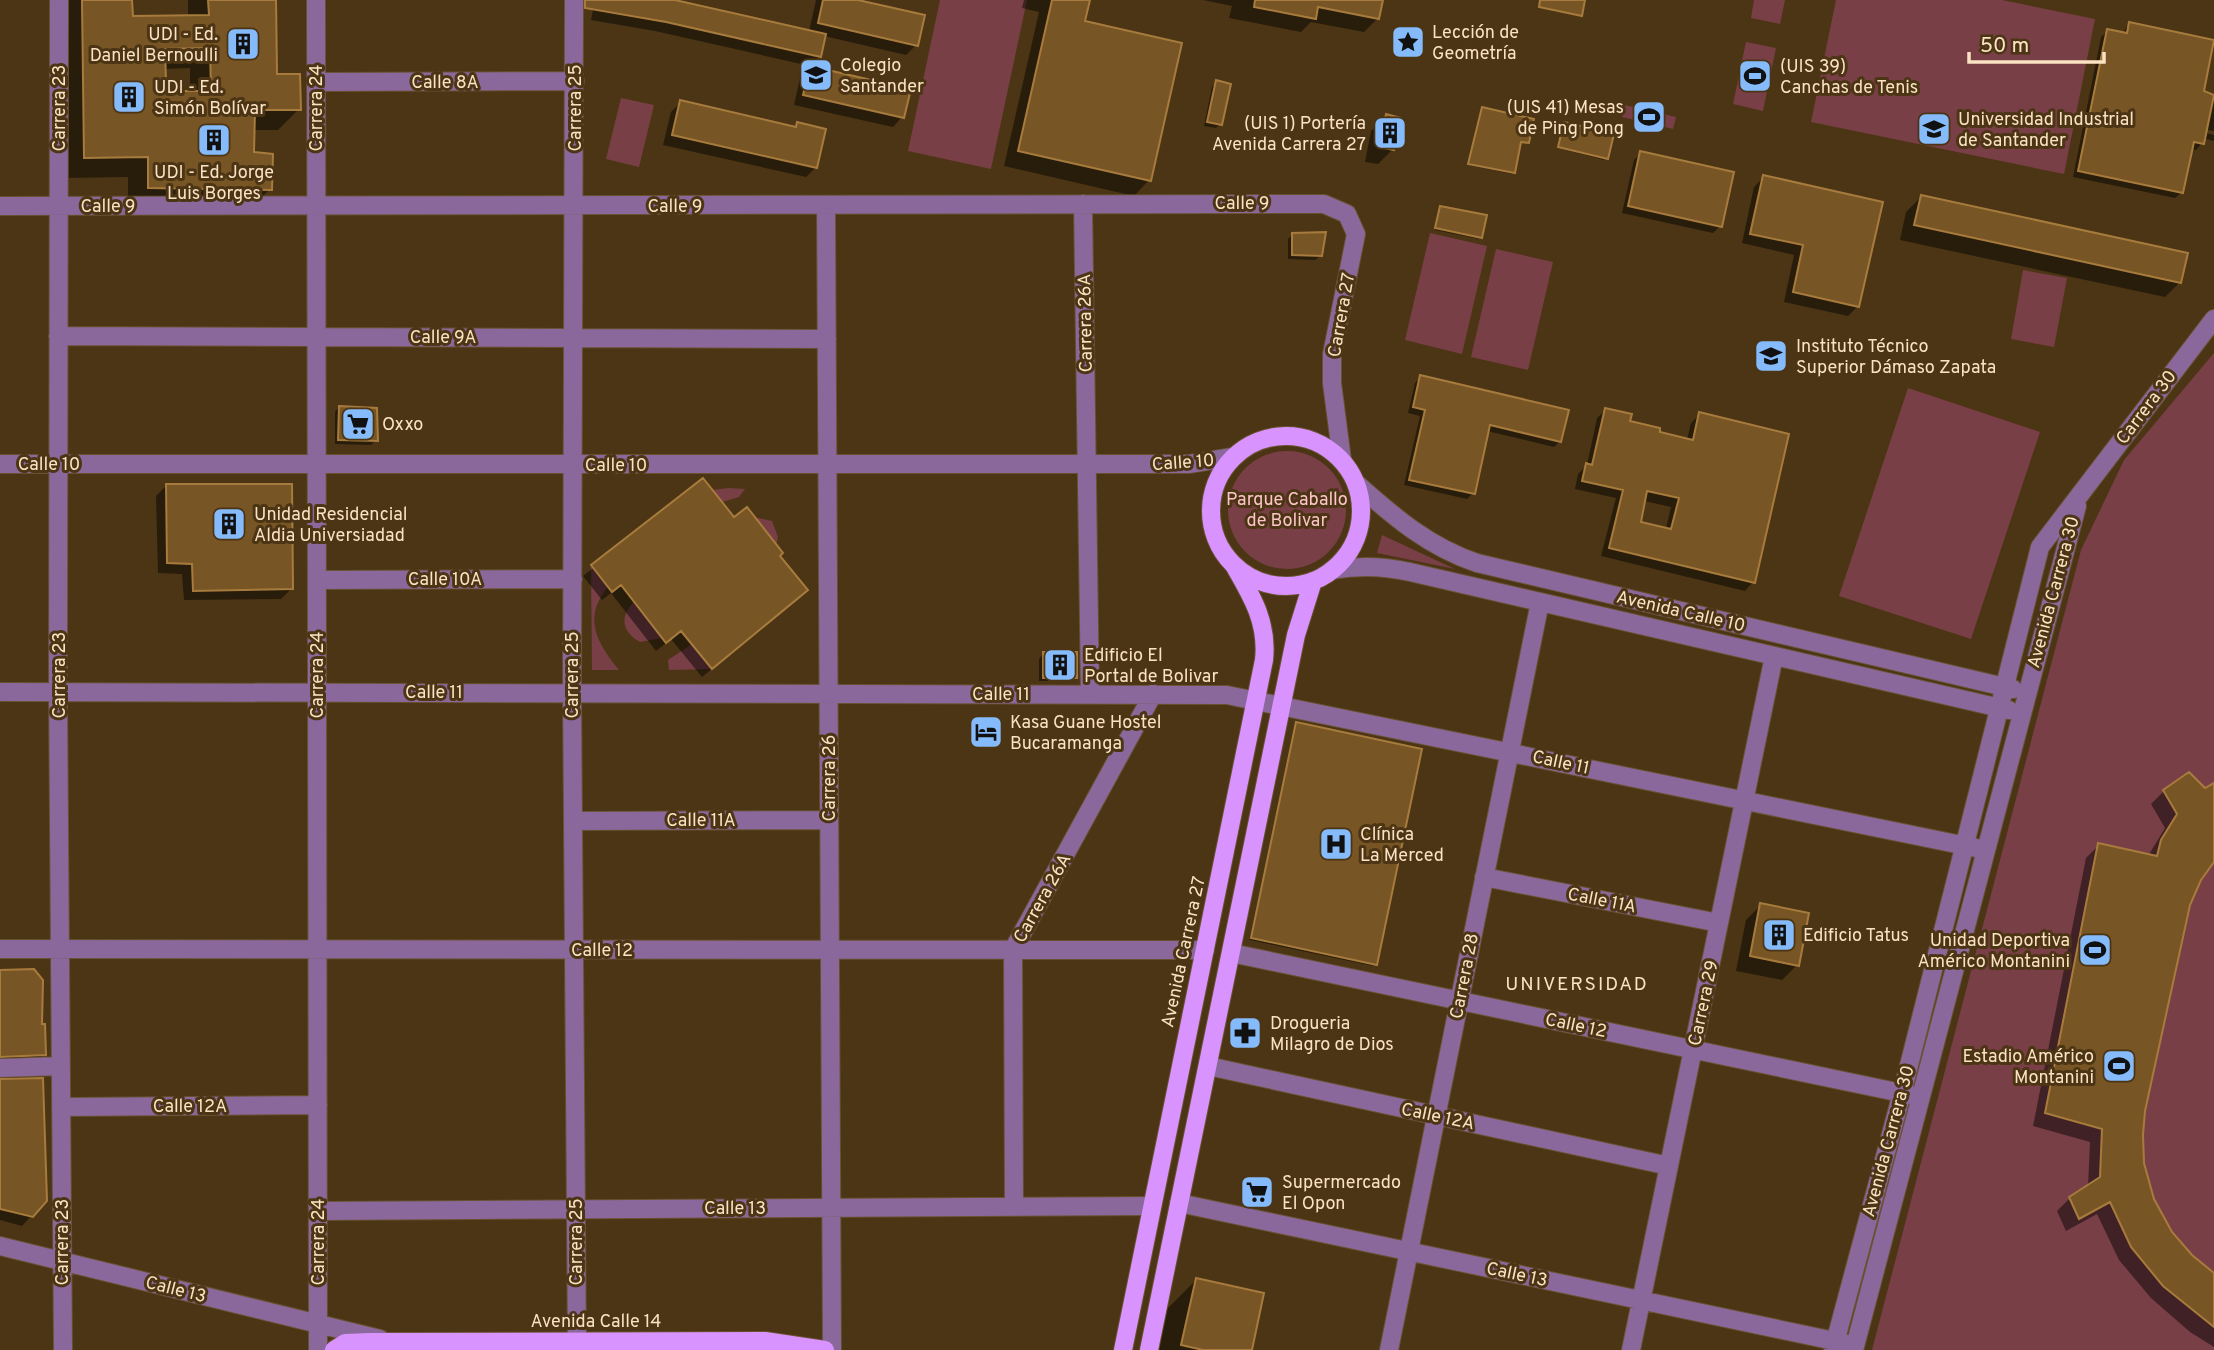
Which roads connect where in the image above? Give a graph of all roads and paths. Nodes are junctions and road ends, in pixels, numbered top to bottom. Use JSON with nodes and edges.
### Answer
{"nodes":[{"id":1,"x":58,"y":0,"type":"edge"},
{"id":2,"x":316,"y":0,"type":"edge"},
{"id":3,"x":574,"y":0,"type":"edge"},
{"id":4,"x":316,"y":82,"type":"junction"},
{"id":5,"x":575,"y":82,"type":"junction"},
{"id":6,"x":1083,"y":204,"type":"junction"},
{"id":7,"x":826,"y":205,"type":"junction"},
{"id":8,"x":0,"y":206,"type":"edge"},
{"id":9,"x":59,"y":206,"type":"junction"},
{"id":10,"x":316,"y":206,"type":"junction"},
{"id":11,"x":575,"y":206,"type":"junction"},
{"id":12,"x":1346,"y":214,"type":"joint"},
{"id":13,"x":2214,"y":319,"type":"edge"},
{"id":14,"x":317,"y":336,"type":"junction"},
{"id":15,"x":58,"y":337,"type":"junction"},
{"id":16,"x":574,"y":337,"type":"junction"},
{"id":17,"x":827,"y":339,"type":"junction"},
{"id":18,"x":1232,"y":457,"type":"junction"},
{"id":19,"x":1342,"y":460,"type":"junction"},
{"id":20,"x":0,"y":464,"type":"edge"},
{"id":21,"x":58,"y":464,"type":"junction"},
{"id":22,"x":317,"y":464,"type":"junction"},
{"id":23,"x":827,"y":464,"type":"junction"},
{"id":24,"x":1087,"y":464,"type":"junction"},
{"id":25,"x":573,"y":465,"type":"junction"},
{"id":26,"x":1357,"y":484,"type":"junction"},
{"id":27,"x":2079,"y":496,"type":"junction"},
{"id":28,"x":1235,"y":567,"type":"junction"},
{"id":29,"x":1332,"y":570,"type":"junction"},
{"id":30,"x":573,"y":579,"type":"junction"},
{"id":31,"x":317,"y":580,"type":"junction"},
{"id":32,"x":1313,"y":581,"type":"junction"},
{"id":33,"x":1540,"y":602,"type":"junction"},
{"id":34,"x":1774,"y":656,"type":"junction"},
{"id":35,"x":2004,"y":687,"type":"junction"},
{"id":36,"x":0,"y":692,"type":"edge"},
{"id":37,"x":58,"y":692,"type":"junction"},
{"id":38,"x":317,"y":692,"type":"junction"},
{"id":39,"x":572,"y":692,"type":"junction"},
{"id":40,"x":2027,"y":692,"type":"junction"},
{"id":41,"x":828,"y":693,"type":"junction"},
{"id":42,"x":1090,"y":694,"type":"junction"},
{"id":43,"x":1153,"y":694,"type":"junction"},
{"id":44,"x":1257,"y":700,"type":"junction"},
{"id":45,"x":1282,"y":705,"type":"junction"},
{"id":46,"x":1999,"y":708,"type":"junction"},
{"id":47,"x":2021,"y":713,"type":"junction"},
{"id":48,"x":1510,"y":752,"type":"junction"},
{"id":49,"x":1744,"y":800,"type":"junction"},
{"id":50,"x":829,"y":820,"type":"junction"},
{"id":51,"x":573,"y":821,"type":"junction"},
{"id":52,"x":1964,"y":845,"type":"junction"},
{"id":53,"x":1986,"y":850,"type":"junction"},
{"id":54,"x":1484,"y":877,"type":"junction"},
{"id":55,"x":1719,"y":923,"type":"junction"},
{"id":56,"x":0,"y":949,"type":"edge"},
{"id":57,"x":60,"y":949,"type":"junction"},
{"id":58,"x":317,"y":949,"type":"junction"},
{"id":59,"x":574,"y":950,"type":"junction"},
{"id":60,"x":830,"y":950,"type":"junction"},
{"id":61,"x":1013,"y":950,"type":"junction"},
{"id":62,"x":1205,"y":950,"type":"junction"},
{"id":63,"x":1231,"y":953,"type":"junction"},
{"id":64,"x":1460,"y":1000,"type":"junction"},
{"id":65,"x":1693,"y":1049,"type":"junction"},
{"id":66,"x":61,"y":1066,"type":"junction"},
{"id":67,"x":1208,"y":1066,"type":"junction"},
{"id":68,"x":0,"y":1068,"type":"edge"},
{"id":69,"x":1902,"y":1093,"type":"junction"},
{"id":70,"x":1921,"y":1097,"type":"junction"},
{"id":71,"x":318,"y":1105,"type":"junction"},
{"id":72,"x":61,"y":1107,"type":"junction"},
{"id":73,"x":1436,"y":1115,"type":"junction"},
{"id":74,"x":1669,"y":1166,"type":"junction"},
{"id":75,"x":1180,"y":1203,"type":"junction"},
{"id":76,"x":1014,"y":1206,"type":"junction"},
{"id":77,"x":1152,"y":1206,"type":"junction"},
{"id":78,"x":831,"y":1208,"type":"junction"},
{"id":79,"x":576,"y":1209,"type":"junction"},
{"id":80,"x":318,"y":1211,"type":"junction"},
{"id":81,"x":0,"y":1245,"type":"edge"},
{"id":82,"x":1409,"y":1252,"type":"junction"},
{"id":83,"x":62,"y":1261,"type":"junction"},
{"id":84,"x":1641,"y":1300,"type":"junction"},
{"id":85,"x":318,"y":1324,"type":"junction"},
{"id":86,"x":393,"y":1342,"type":"junction"},
{"id":87,"x":1834,"y":1345,"type":"edge"},
{"id":88,"x":577,"y":1346,"type":"edge"},
{"id":89,"x":1855,"y":1348,"type":"edge"},
{"id":90,"x":63,"y":1350,"type":"edge"},
{"id":91,"x":318,"y":1350,"type":"edge"},
{"id":92,"x":334,"y":1350,"type":"edge"},
{"id":93,"x":825,"y":1350,"type":"edge"},
{"id":94,"x":832,"y":1350,"type":"edge"},
{"id":95,"x":1123,"y":1350,"type":"edge"},
{"id":96,"x":1149,"y":1350,"type":"edge"},
{"id":97,"x":1389,"y":1350,"type":"edge"},
{"id":98,"x":1631,"y":1350,"type":"edge"}],
"edges":[{"from":1,"to":9,"type":"street","name":"Carrera 23"},
{"from":2,"to":4,"type":"street","name":"Carrera 24"},
{"from":3,"to":5,"type":"street","name":"Carrera 25"},
{"from":4,"to":5,"type":"street","name":"Calle 8A"},
{"from":4,"to":10,"type":"street","name":"Carrera 24"},
{"from":5,"to":11,"type":"street","name":"Carrera 25"},
{"from":6,"to":7,"type":"street","name":"Calle 9"},
{"from":6,"to":12,"type":"street","name":"Calle 9"},
{"from":6,"to":24,"type":"street","name":"Carrera 26A"},
{"from":7,"to":11,"type":"street","name":"Calle 9"},
{"from":7,"to":17,"type":"street","name":"Carrera 26"},
{"from":8,"to":9,"type":"street","name":"Calle 9"},
{"from":9,"to":10,"type":"street","name":"Calle 9"},
{"from":9,"to":15,"type":"street","name":"Carrera 23"},
{"from":10,"to":11,"type":"street","name":"Calle 9"},
{"from":10,"to":14,"type":"street","name":"Carrera 24"},
{"from":11,"to":16,"type":"street","name":"Carrera 25"},
{"from":12,"to":19,"type":"street","name":"Carrera 27"},
{"from":13,"to":27,"type":"street","name":"Carrera 30"},
{"from":14,"to":15,"type":"street","name":"Calle 9A"},
{"from":14,"to":16,"type":"street","name":"Calle 9A"},
{"from":14,"to":22,"type":"street","name":"Carrera 24"},
{"from":15,"to":21,"type":"street","name":"Carrera 23"},
{"from":16,"to":17,"type":"street","name":"Calle 9A"},
{"from":16,"to":25,"type":"street","name":"Carrera 25"},
{"from":17,"to":23,"type":"street","name":"Carrera 26"},
{"from":18,"to":19,"type":"main road"},
{"from":18,"to":24,"type":"street","name":"Calle 10"},
{"from":18,"to":28,"type":"main road"},
{"from":19,"to":26,"type":"main road"},
{"from":20,"to":21,"type":"street","name":"Calle 10"},
{"from":21,"to":22,"type":"street","name":"Calle 10"},
{"from":21,"to":37,"type":"street","name":"Carrera 23"},
{"from":22,"to":25,"type":"street","name":"Calle 10"},
{"from":22,"to":31,"type":"street","name":"Carrera 24"},
{"from":23,"to":24,"type":"street","name":"Calle 10"},
{"from":23,"to":25,"type":"street","name":"Calle 10"},
{"from":23,"to":41,"type":"street","name":"Carrera 26"},
{"from":24,"to":42,"type":"street","name":"Carrera 26A"},
{"from":25,"to":30,"type":"street","name":"Carrera 25"},
{"from":26,"to":29,"type":"main road"},
{"from":26,"to":35,"type":"street","name":"Avenida Calle 10"},
{"from":27,"to":35,"type":"street","name":"Avenida Carrera 30"},
{"from":27,"to":40,"type":"street","name":"Avenida Carrera 30"},
{"from":28,"to":32,"type":"main road"},
{"from":28,"to":44,"type":"main road","name":"Avenida Carrera 27"},
{"from":29,"to":32,"type":"main road"},
{"from":29,"to":33,"type":"street","name":"Avenida Calle 10"},
{"from":30,"to":31,"type":"street","name":"Calle 10A"},
{"from":30,"to":39,"type":"street","name":"Carrera 25"},
{"from":31,"to":38,"type":"street","name":"Carrera 24"},
{"from":32,"to":45,"type":"main road"},
{"from":33,"to":34,"type":"street","name":"Avenida Calle 10"},
{"from":33,"to":48,"type":"street","name":"Carrera 28"},
{"from":34,"to":46,"type":"street","name":"Avenida Calle 10"},
{"from":34,"to":49,"type":"street","name":"Carrera 29"},
{"from":35,"to":40,"type":"street","name":"Avenida Calle 10"},
{"from":35,"to":46,"type":"street","name":"Avenida Carrera 30"},
{"from":36,"to":37,"type":"street","name":"Calle 11"},
{"from":37,"to":38,"type":"street","name":"Calle 11"},
{"from":37,"to":57,"type":"street","name":"Carrera 23"},
{"from":38,"to":39,"type":"street","name":"Calle 11"},
{"from":38,"to":58,"type":"street","name":"Carrera 24"},
{"from":39,"to":41,"type":"street","name":"Calle 11"},
{"from":39,"to":51,"type":"street","name":"Carrera 25"},
{"from":40,"to":47,"type":"street","name":"Avenida Carrera 30"},
{"from":41,"to":42,"type":"street","name":"Calle 11"},
{"from":41,"to":50,"type":"street","name":"Carrera 26"},
{"from":42,"to":43,"type":"street","name":"Calle 11"},
{"from":43,"to":44,"type":"street","name":"Calle 11"},
{"from":43,"to":61,"type":"street","name":"Carrera 26A"},
{"from":44,"to":45,"type":"street","name":"Calle 11"},
{"from":44,"to":62,"type":"main road","name":"Avenida Carrera 27"},
{"from":45,"to":48,"type":"street","name":"Calle 11"},
{"from":45,"to":63,"type":"main road"},
{"from":46,"to":47,"type":"street","name":"Avenida Calle 10"},
{"from":46,"to":52,"type":"street","name":"Avenida Carrera 30"},
{"from":47,"to":53,"type":"street","name":"Avenida Carrera 30"},
{"from":48,"to":49,"type":"street","name":"Calle 11"},
{"from":48,"to":54,"type":"street","name":"Carrera 28"},
{"from":49,"to":52,"type":"street","name":"Calle 11"},
{"from":49,"to":55,"type":"street","name":"Carrera 29"},
{"from":50,"to":51,"type":"street","name":"Calle 11A"},
{"from":50,"to":60,"type":"street","name":"Carrera 26"},
{"from":51,"to":59,"type":"street","name":"Carrera 25"},
{"from":52,"to":53,"type":"street","name":"Calle 11"},
{"from":52,"to":69,"type":"street","name":"Avenida Carrera 30"},
{"from":53,"to":70,"type":"street","name":"Avenida Carrera 30"},
{"from":54,"to":55,"type":"street","name":"Calle 11A"},
{"from":54,"to":64,"type":"street","name":"Carrera 28"},
{"from":55,"to":65,"type":"street","name":"Carrera 29"},
{"from":56,"to":57,"type":"street","name":"Calle 12"},
{"from":57,"to":58,"type":"street","name":"Calle 12"},
{"from":57,"to":66,"type":"street","name":"Carrera 23"},
{"from":58,"to":59,"type":"street","name":"Calle 12"},
{"from":58,"to":71,"type":"street","name":"Carrera 24"},
{"from":59,"to":60,"type":"street","name":"Calle 12"},
{"from":59,"to":79,"type":"street","name":"Carrera 25"},
{"from":60,"to":61,"type":"street","name":"Calle 12"},
{"from":60,"to":78,"type":"street","name":"Carrera 26"},
{"from":61,"to":62,"type":"street","name":"Calle 12"},
{"from":61,"to":76,"type":"street","name":"Carrera 26A"},
{"from":62,"to":77,"type":"main road","name":"Avenida Carrera 27"},
{"from":63,"to":64,"type":"street","name":"Calle 12"},
{"from":63,"to":67,"type":"main road"},
{"from":64,"to":65,"type":"street","name":"Calle 12"},
{"from":64,"to":73,"type":"street","name":"Carrera 28"},
{"from":65,"to":69,"type":"street","name":"Calle 12"},
{"from":65,"to":74,"type":"street","name":"Carrera 29"},
{"from":66,"to":68,"type":"street"},
{"from":66,"to":72,"type":"street","name":"Carrera 23"},
{"from":67,"to":73,"type":"street","name":"Calle 12A"},
{"from":67,"to":75,"type":"main road"},
{"from":69,"to":70,"type":"street","name":"Calle 12"},
{"from":69,"to":87,"type":"street","name":"Avenida Carrera 30"},
{"from":70,"to":89,"type":"street","name":"Avenida Carrera 30"},
{"from":71,"to":72,"type":"street","name":"Calle 12A"},
{"from":71,"to":80,"type":"street","name":"Carrera 24"},
{"from":72,"to":83,"type":"street","name":"Carrera 23"},
{"from":73,"to":74,"type":"street","name":"Calle 12A"},
{"from":73,"to":82,"type":"street","name":"Carrera 28"},
{"from":74,"to":84,"type":"street","name":"Carrera 29"},
{"from":75,"to":82,"type":"street","name":"Calle 13"},
{"from":75,"to":96,"type":"main road"},
{"from":76,"to":77,"type":"street","name":"Calle 13"},
{"from":76,"to":78,"type":"street","name":"Calle 13"},
{"from":77,"to":95,"type":"main road","name":"Avenida Carrera 27"},
{"from":78,"to":79,"type":"street","name":"Calle 13"},
{"from":78,"to":94,"type":"street","name":"Carrera 26"},
{"from":79,"to":80,"type":"street","name":"Calle 13"},
{"from":79,"to":88,"type":"street","name":"Carrera 25"},
{"from":80,"to":85,"type":"street","name":"Carrera 24"},
{"from":81,"to":83,"type":"street","name":"Calle 13"},
{"from":82,"to":84,"type":"street","name":"Calle 13"},
{"from":82,"to":97,"type":"street","name":"Carrera 28"},
{"from":83,"to":85,"type":"street","name":"Calle 13"},
{"from":83,"to":90,"type":"street","name":"Carrera 23"},
{"from":84,"to":87,"type":"street","name":"Calle 13"},
{"from":84,"to":98,"type":"street","name":"Carrera 29"},
{"from":85,"to":86,"type":"street","name":"Calle 13"},
{"from":85,"to":91,"type":"street","name":"Carrera 24"},
{"from":86,"to":88,"type":"main road","name":"Avenida Calle 14"},
{"from":86,"to":92,"type":"main road","name":"Avenida Calle 14"},
{"from":87,"to":89,"type":"street","name":"Calle 13"},
{"from":88,"to":93,"type":"main road","name":"Avenida Calle 14"}]}
